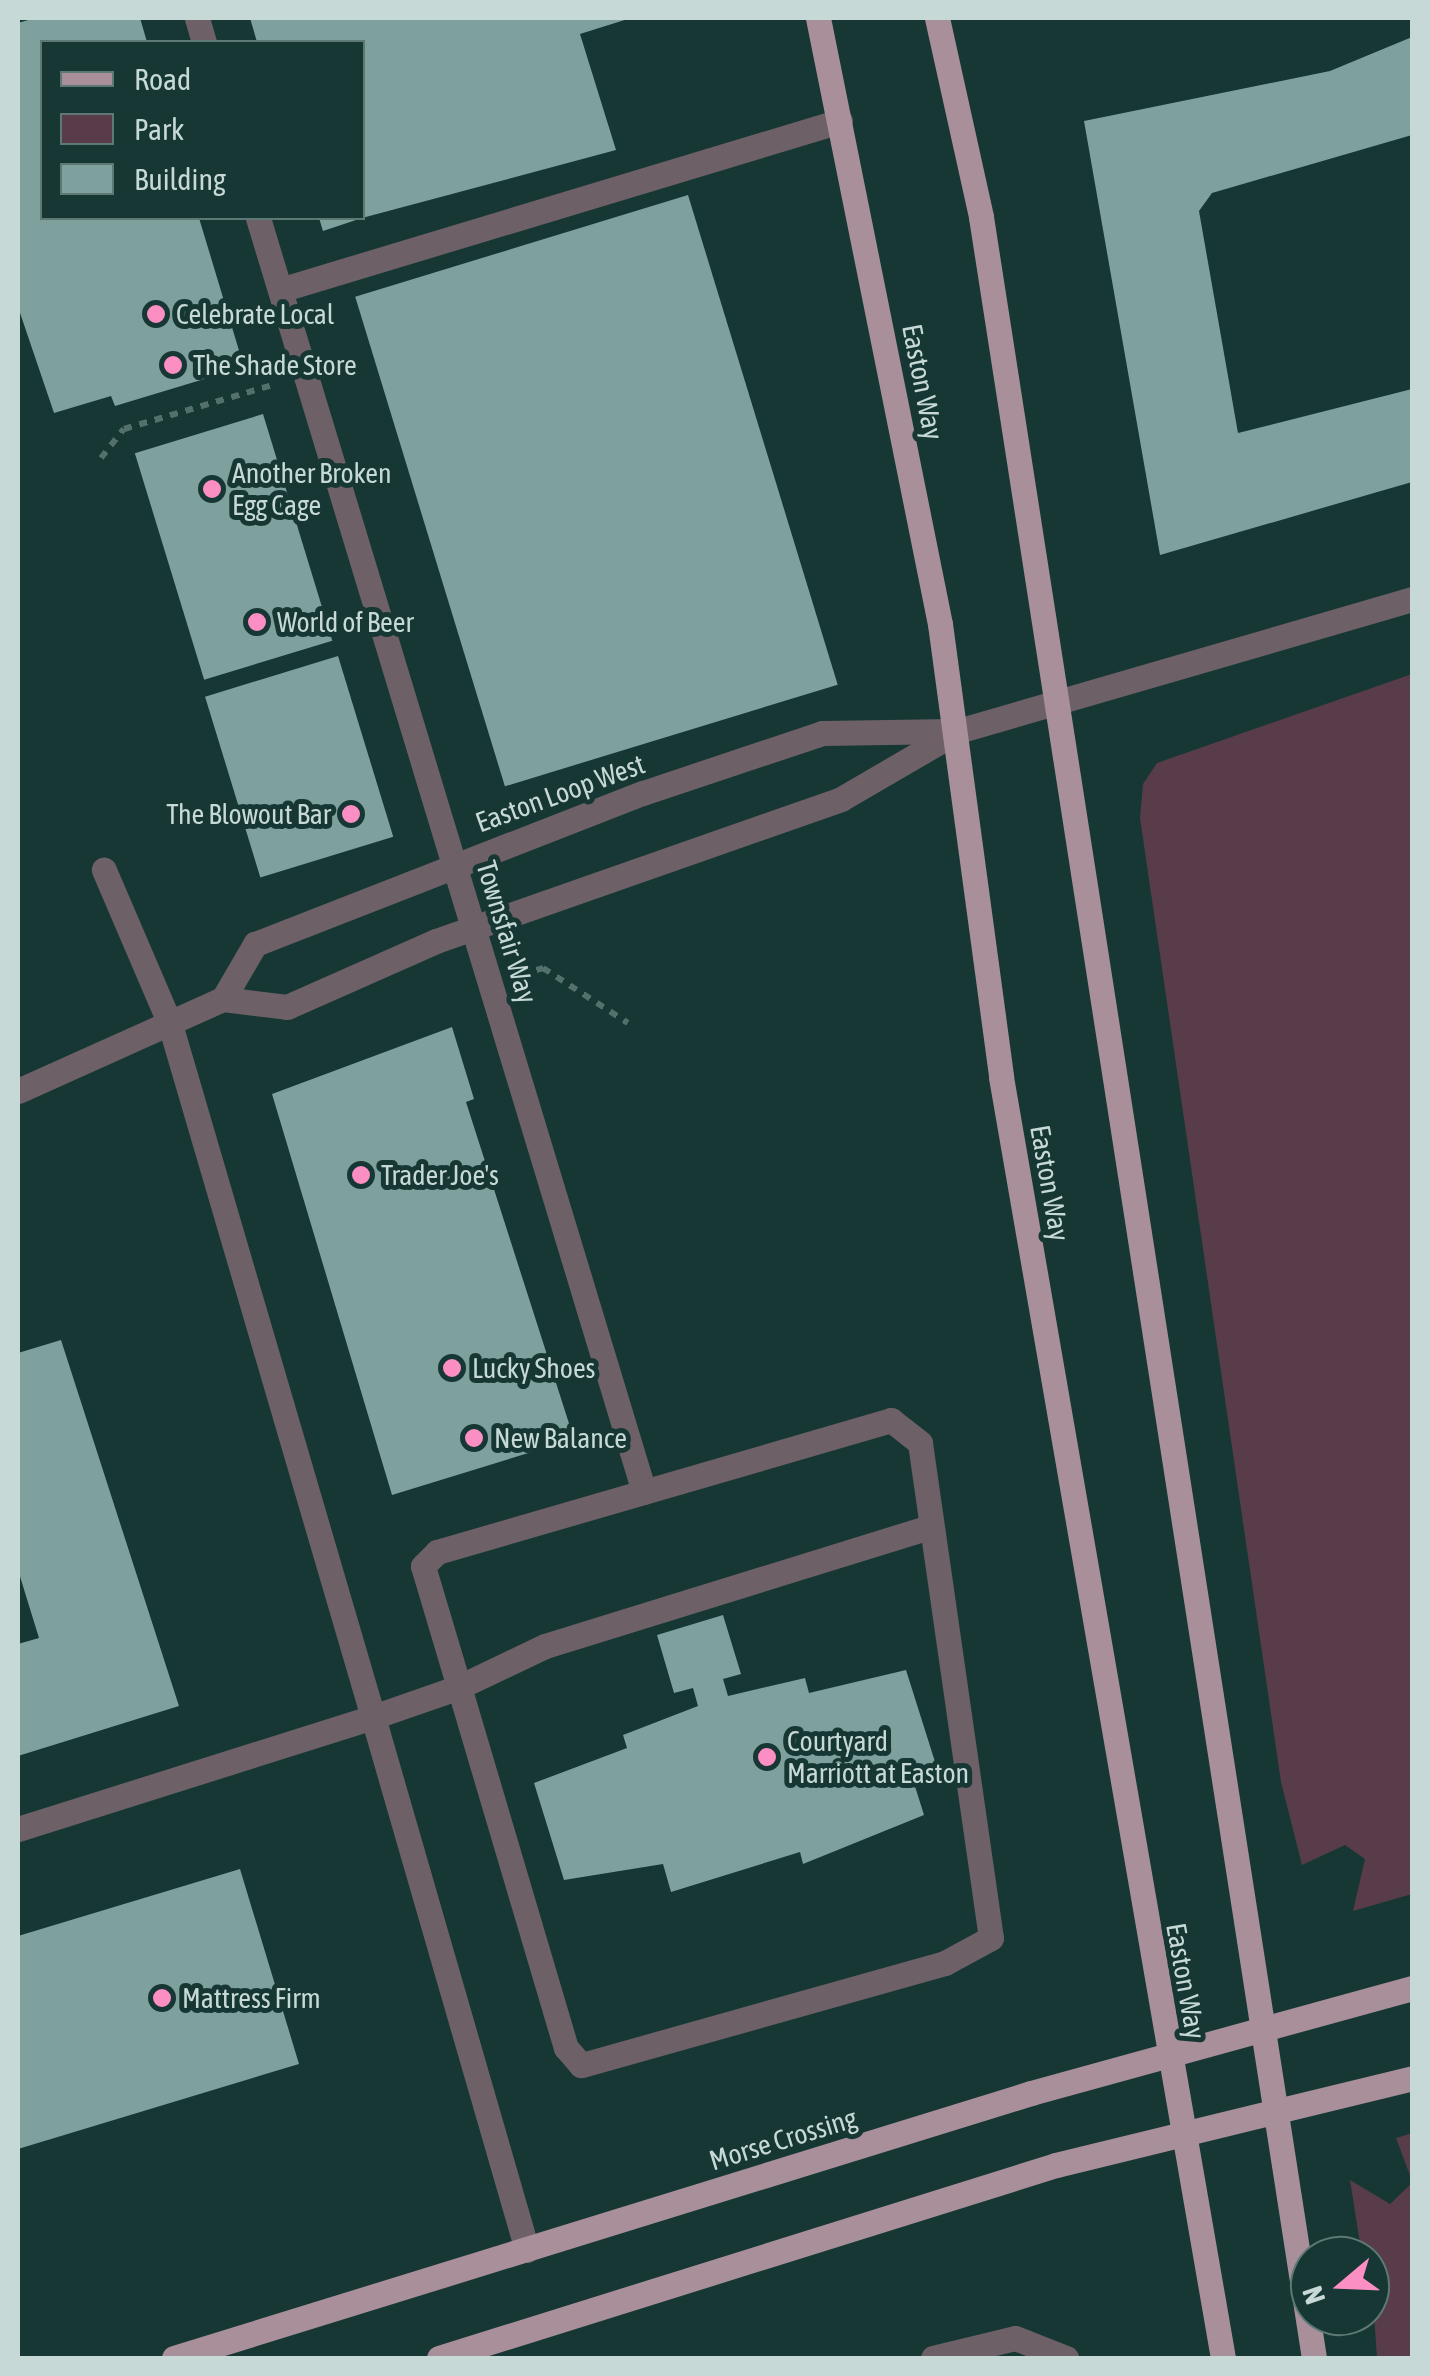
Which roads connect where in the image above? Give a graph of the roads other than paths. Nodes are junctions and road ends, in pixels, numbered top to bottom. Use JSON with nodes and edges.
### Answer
{"nodes":[{"id":1,"x":818,"y":18,"type":"edge"},
{"id":2,"x":937,"y":18,"type":"edge"},
{"id":3,"x":840,"y":120,"type":"junction"},
{"id":4,"x":259,"y":220,"type":"edge"},
{"id":5,"x":280,"y":290,"type":"junction"},
{"id":6,"x":1412,"y":599,"type":"edge"},
{"id":7,"x":1054,"y":700,"type":"junction"},
{"id":8,"x":958,"y":731,"type":"junction"},
{"id":9,"x":454,"y":864,"type":"junction"},
{"id":10,"x":104,"y":870,"type":"dead end"},
{"id":11,"x":474,"y":927,"type":"junction"},
{"id":12,"x":223,"y":999,"type":"junction"},
{"id":13,"x":170,"y":1024,"type":"junction"},
{"id":14,"x":18,"y":1091,"type":"edge"},
{"id":15,"x":644,"y":1492,"type":"junction"},
{"id":16,"x":930,"y":1526,"type":"junction"},
{"id":17,"x":459,"y":1687,"type":"junction"},
{"id":18,"x":373,"y":1717,"type":"junction"},
{"id":19,"x":18,"y":1830,"type":"edge"},
{"id":20,"x":1412,"y":1988,"type":"edge"},
{"id":21,"x":1260,"y":2036,"type":"junction"},
{"id":22,"x":1169,"y":2058,"type":"junction"},
{"id":23,"x":1412,"y":2078,"type":"edge"},
{"id":24,"x":1273,"y":2114,"type":"junction"},
{"id":25,"x":1184,"y":2135,"type":"junction"},
{"id":26,"x":528,"y":2250,"type":"junction"},
{"id":27,"x":174,"y":2358,"type":"edge"},
{"id":28,"x":439,"y":2358,"type":"edge"},
{"id":29,"x":933,"y":2358,"type":"edge"},
{"id":30,"x":1066,"y":2358,"type":"edge"},
{"id":31,"x":1223,"y":2358,"type":"edge"},
{"id":32,"x":1314,"y":2358,"type":"edge"}],
"edges":[{"from":1,"to":3,"type":"main road","name":"Easton Way"},
{"from":2,"to":7,"type":"main road"},
{"from":3,"to":5,"type":"street"},
{"from":3,"to":8,"type":"main road","name":"Easton Way"},
{"from":4,"to":5,"type":"street","name":"Townsfair Way"},
{"from":5,"to":9,"type":"street","name":"Townsfair Way"},
{"from":6,"to":7,"type":"street","name":"Easton Loop West"},
{"from":7,"to":8,"type":"street","name":"Easton Loop West"},
{"from":7,"to":21,"type":"main road"},
{"from":8,"to":9,"type":"street","name":"Easton Loop West"},
{"from":8,"to":11,"type":"street","name":"Easton Loop West"},
{"from":8,"to":22,"type":"main road","name":"Easton Way"},
{"from":9,"to":11,"type":"street","name":"Townsfair Way"},
{"from":9,"to":12,"type":"street","name":"Easton Loop West"},
{"from":10,"to":13,"type":"street"},
{"from":11,"to":12,"type":"street","name":"Easton Loop West"},
{"from":11,"to":15,"type":"street","name":"Townsfair Way"},
{"from":12,"to":13,"type":"street"},
{"from":13,"to":14,"type":"street"},
{"from":13,"to":18,"type":"street"},
{"from":15,"to":16,"type":"street"},
{"from":15,"to":17,"type":"street"},
{"from":16,"to":17,"type":"street"},
{"from":16,"to":17,"type":"street"},
{"from":17,"to":18,"type":"street"},
{"from":18,"to":19,"type":"street"},
{"from":18,"to":26,"type":"street"},
{"from":20,"to":21,"type":"main road","name":"Morse Crossing"},
{"from":21,"to":22,"type":"main road","name":"Morse Crossing"},
{"from":21,"to":24,"type":"main road"},
{"from":22,"to":25,"type":"main road","name":"Easton Way"},
{"from":22,"to":26,"type":"main road","name":"Morse Crossing"},
{"from":23,"to":24,"type":"main road"},
{"from":24,"to":25,"type":"main road"},
{"from":24,"to":32,"type":"main road"},
{"from":25,"to":28,"type":"main road"},
{"from":25,"to":31,"type":"main road","name":"Easton Way"},
{"from":26,"to":27,"type":"main road","name":"Morse Crossing"},
{"from":29,"to":30,"type":"street"}]}
